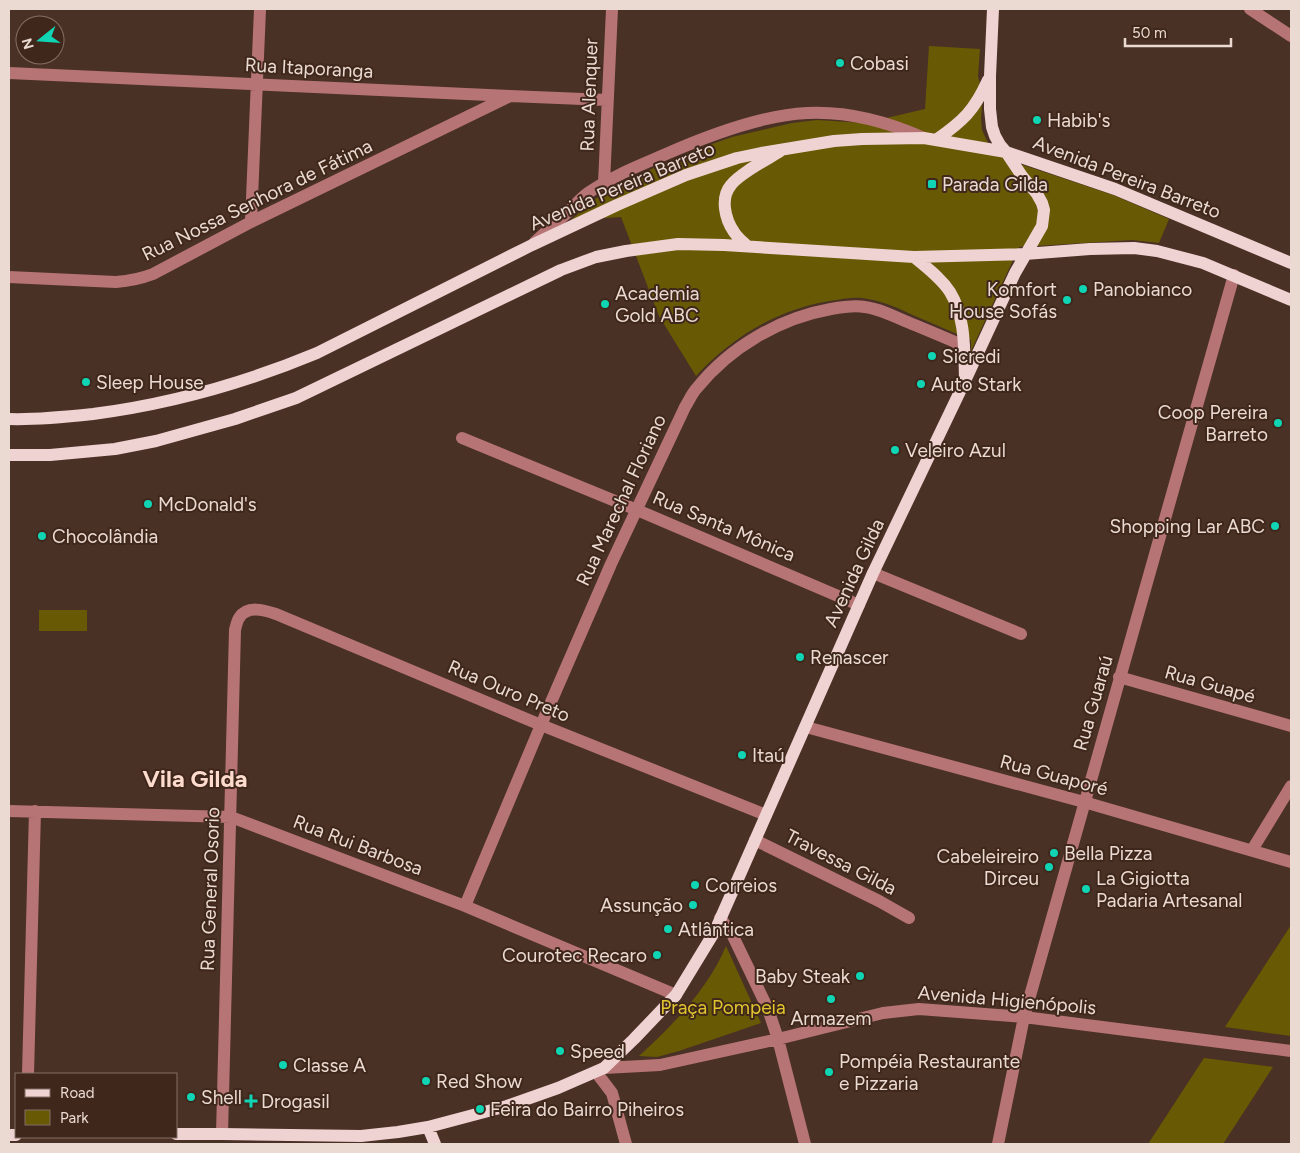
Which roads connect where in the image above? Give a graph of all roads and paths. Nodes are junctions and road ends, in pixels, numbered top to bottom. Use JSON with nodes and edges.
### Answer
{"nodes":[{"id":1,"x":260,"y":9,"type":"edge"},
{"id":2,"x":612,"y":9,"type":"edge"},
{"id":3,"x":993,"y":9,"type":"edge"},
{"id":4,"x":1250,"y":9,"type":"edge"},
{"id":5,"x":1291,"y":36,"type":"edge"},
{"id":6,"x":9,"y":73,"type":"edge"},
{"id":7,"x":990,"y":76,"type":"junction"},
{"id":8,"x":257,"y":85,"type":"junction"},
{"id":9,"x":510,"y":96,"type":"junction"},
{"id":10,"x":607,"y":100,"type":"junction"},
{"id":11,"x":930,"y":139,"type":"junction"},
{"id":12,"x":783,"y":149,"type":"junction"},
{"id":13,"x":1006,"y":152,"type":"junction"},
{"id":14,"x":604,"y":183,"type":"junction"},
{"id":15,"x":251,"y":222,"type":"junction"},
{"id":16,"x":532,"y":245,"type":"junction"},
{"id":17,"x":747,"y":246,"type":"junction"},
{"id":18,"x":1025,"y":254,"type":"junction"},
{"id":19,"x":914,"y":257,"type":"junction"},
{"id":20,"x":1291,"y":263,"type":"edge"},
{"id":21,"x":1234,"y":275,"type":"junction"},
{"id":22,"x":9,"y":277,"type":"edge"},
{"id":23,"x":1291,"y":300,"type":"edge"},
{"id":24,"x":964,"y":346,"type":"junction"},
{"id":25,"x":965,"y":382,"type":"junction"},
{"id":26,"x":9,"y":419,"type":"edge"},
{"id":27,"x":462,"y":438,"type":"dead end"},
{"id":28,"x":9,"y":454,"type":"edge"},
{"id":29,"x":637,"y":510,"type":"junction"},
{"id":30,"x":873,"y":573,"type":"junction"},
{"id":31,"x":860,"y":605,"type":"junction"},
{"id":32,"x":239,"y":617,"type":"joint"},
{"id":33,"x":1021,"y":634,"type":"dead end"},
{"id":34,"x":1119,"y":677,"type":"junction"},
{"id":35,"x":541,"y":725,"type":"junction"},
{"id":36,"x":1291,"y":726,"type":"edge"},
{"id":37,"x":806,"y":727,"type":"junction"},
{"id":38,"x":1291,"y":786,"type":"edge"},
{"id":39,"x":1084,"y":802,"type":"junction"},
{"id":40,"x":9,"y":811,"type":"edge"},
{"id":41,"x":35,"y":811,"type":"junction"},
{"id":42,"x":766,"y":815,"type":"junction"},
{"id":43,"x":231,"y":817,"type":"junction"},
{"id":44,"x":755,"y":840,"type":"junction"},
{"id":45,"x":1252,"y":850,"type":"junction"},
{"id":46,"x":1291,"y":862,"type":"edge"},
{"id":47,"x":465,"y":906,"type":"junction"},
{"id":48,"x":720,"y":918,"type":"junction"},
{"id":49,"x":909,"y":918,"type":"dead end"},
{"id":50,"x":676,"y":995,"type":"junction"},
{"id":51,"x":1024,"y":1017,"type":"junction"},
{"id":52,"x":778,"y":1039,"type":"junction"},
{"id":53,"x":1291,"y":1051,"type":"edge"},
{"id":54,"x":600,"y":1070,"type":"junction"},
{"id":55,"x":28,"y":1073,"type":"edge"},
{"id":56,"x":428,"y":1127,"type":"junction"},
{"id":57,"x":178,"y":1134,"type":"edge"},
{"id":58,"x":222,"y":1134,"type":"junction"},
{"id":59,"x":435,"y":1144,"type":"edge"},
{"id":60,"x":626,"y":1144,"type":"edge"},
{"id":61,"x":805,"y":1144,"type":"edge"},
{"id":62,"x":998,"y":1144,"type":"edge"}],
"edges":[{"from":1,"to":8,"type":"street"},
{"from":2,"to":10,"type":"street","name":"Rua Alenquer"},
{"from":3,"to":7,"type":"main road","name":"Avenida Gilda"},
{"from":4,"to":5,"type":"street"},
{"from":6,"to":8,"type":"street","name":"Rua Itaporanga"},
{"from":7,"to":11,"type":"main road"},
{"from":7,"to":13,"type":"main road","name":"Avenida Gilda"},
{"from":8,"to":9,"type":"street","name":"Rua Itaporanga"},
{"from":8,"to":15,"type":"street"},
{"from":9,"to":10,"type":"street","name":"Rua Itaporanga"},
{"from":9,"to":15,"type":"street","name":"Rua Nossa Senhora de Fátima"},
{"from":10,"to":14,"type":"street","name":"Rua Alenquer"},
{"from":11,"to":12,"type":"main road","name":"Avenida Pereira Barreto"},
{"from":11,"to":13,"type":"main road","name":"Avenida Pereira Barreto"},
{"from":11,"to":14,"type":"street"},
{"from":12,"to":16,"type":"main road","name":"Avenida Pereira Barreto"},
{"from":12,"to":17,"type":"main road"},
{"from":13,"to":18,"type":"main road","name":"Avenida Gilda"},
{"from":13,"to":20,"type":"main road","name":"Avenida Pereira Barreto"},
{"from":14,"to":16,"type":"street"},
{"from":15,"to":22,"type":"street","name":"Rua Nossa Senhora de Fátima"},
{"from":16,"to":26,"type":"main road","name":"Avenida Pereira Barreto"},
{"from":17,"to":19,"type":"main road"},
{"from":17,"to":28,"type":"main road"},
{"from":18,"to":19,"type":"main road"},
{"from":18,"to":21,"type":"main road"},
{"from":18,"to":25,"type":"main road","name":"Avenida Gilda"},
{"from":19,"to":24,"type":"main road"},
{"from":21,"to":23,"type":"main road"},
{"from":21,"to":34,"type":"street","name":"Rua Guaraú"},
{"from":24,"to":25,"type":"main road"},
{"from":24,"to":29,"type":"street","name":"Rua Marechal Floriano"},
{"from":25,"to":30,"type":"main road","name":"Avenida Gilda"},
{"from":27,"to":29,"type":"street","name":"Rua Santa Mônica"},
{"from":29,"to":31,"type":"street","name":"Rua Santa Mônica"},
{"from":29,"to":35,"type":"street","name":"Rua Marechal Floriano"},
{"from":30,"to":31,"type":"main road","name":"Avenida Gilda"},
{"from":30,"to":33,"type":"street"},
{"from":31,"to":37,"type":"main road","name":"Avenida Gilda"},
{"from":32,"to":35,"type":"street","name":"Rua Ouro Preto"},
{"from":32,"to":43,"type":"street","name":"Rua General Osorio"},
{"from":34,"to":36,"type":"street","name":"Rua Guapé"},
{"from":34,"to":39,"type":"street","name":"Rua Guaraú"},
{"from":35,"to":42,"type":"street","name":"Rua Ouro Preto"},
{"from":35,"to":47,"type":"street","name":"Rua Marechal Floriano"},
{"from":37,"to":39,"type":"street","name":"Rua Guaporé"},
{"from":37,"to":42,"type":"main road","name":"Avenida Gilda"},
{"from":38,"to":45,"type":"street"},
{"from":39,"to":45,"type":"street","name":"Rua Guaporé"},
{"from":39,"to":51,"type":"street","name":"Rua Guaraú"},
{"from":40,"to":41,"type":"street","name":"Rua Rui Barbosa"},
{"from":41,"to":43,"type":"street","name":"Rua Rui Barbosa"},
{"from":41,"to":55,"type":"street"},
{"from":42,"to":44,"type":"main road","name":"Avenida Gilda"},
{"from":43,"to":47,"type":"street","name":"Rua Rui Barbosa"},
{"from":43,"to":58,"type":"street","name":"Rua General Osorio"},
{"from":44,"to":48,"type":"main road","name":"Avenida Gilda"},
{"from":44,"to":49,"type":"street","name":"Travessa Gilda"},
{"from":45,"to":46,"type":"street","name":"Rua Guaporé"},
{"from":47,"to":50,"type":"street","name":"Rua Rui Barbosa"},
{"from":48,"to":50,"type":"main road","name":"Avenida Gilda"},
{"from":48,"to":52,"type":"street"},
{"from":50,"to":54,"type":"main road","name":"Avenida Gilda"},
{"from":51,"to":52,"type":"street","name":"Avenida Higienópolis"},
{"from":51,"to":53,"type":"street","name":"Avenida Higienópolis"},
{"from":51,"to":62,"type":"street","name":"Rua Guaraú"},
{"from":52,"to":54,"type":"street","name":"Avenida Higienópolis"},
{"from":52,"to":61,"type":"street"},
{"from":54,"to":56,"type":"main road","name":"Avenida Higienópolis"},
{"from":54,"to":60,"type":"street"},
{"from":56,"to":58,"type":"main road","name":"Avenida Higienópolis"},
{"from":56,"to":59,"type":"main road"},
{"from":57,"to":58,"type":"main road","name":"Avenida Higienópolis"}]}
